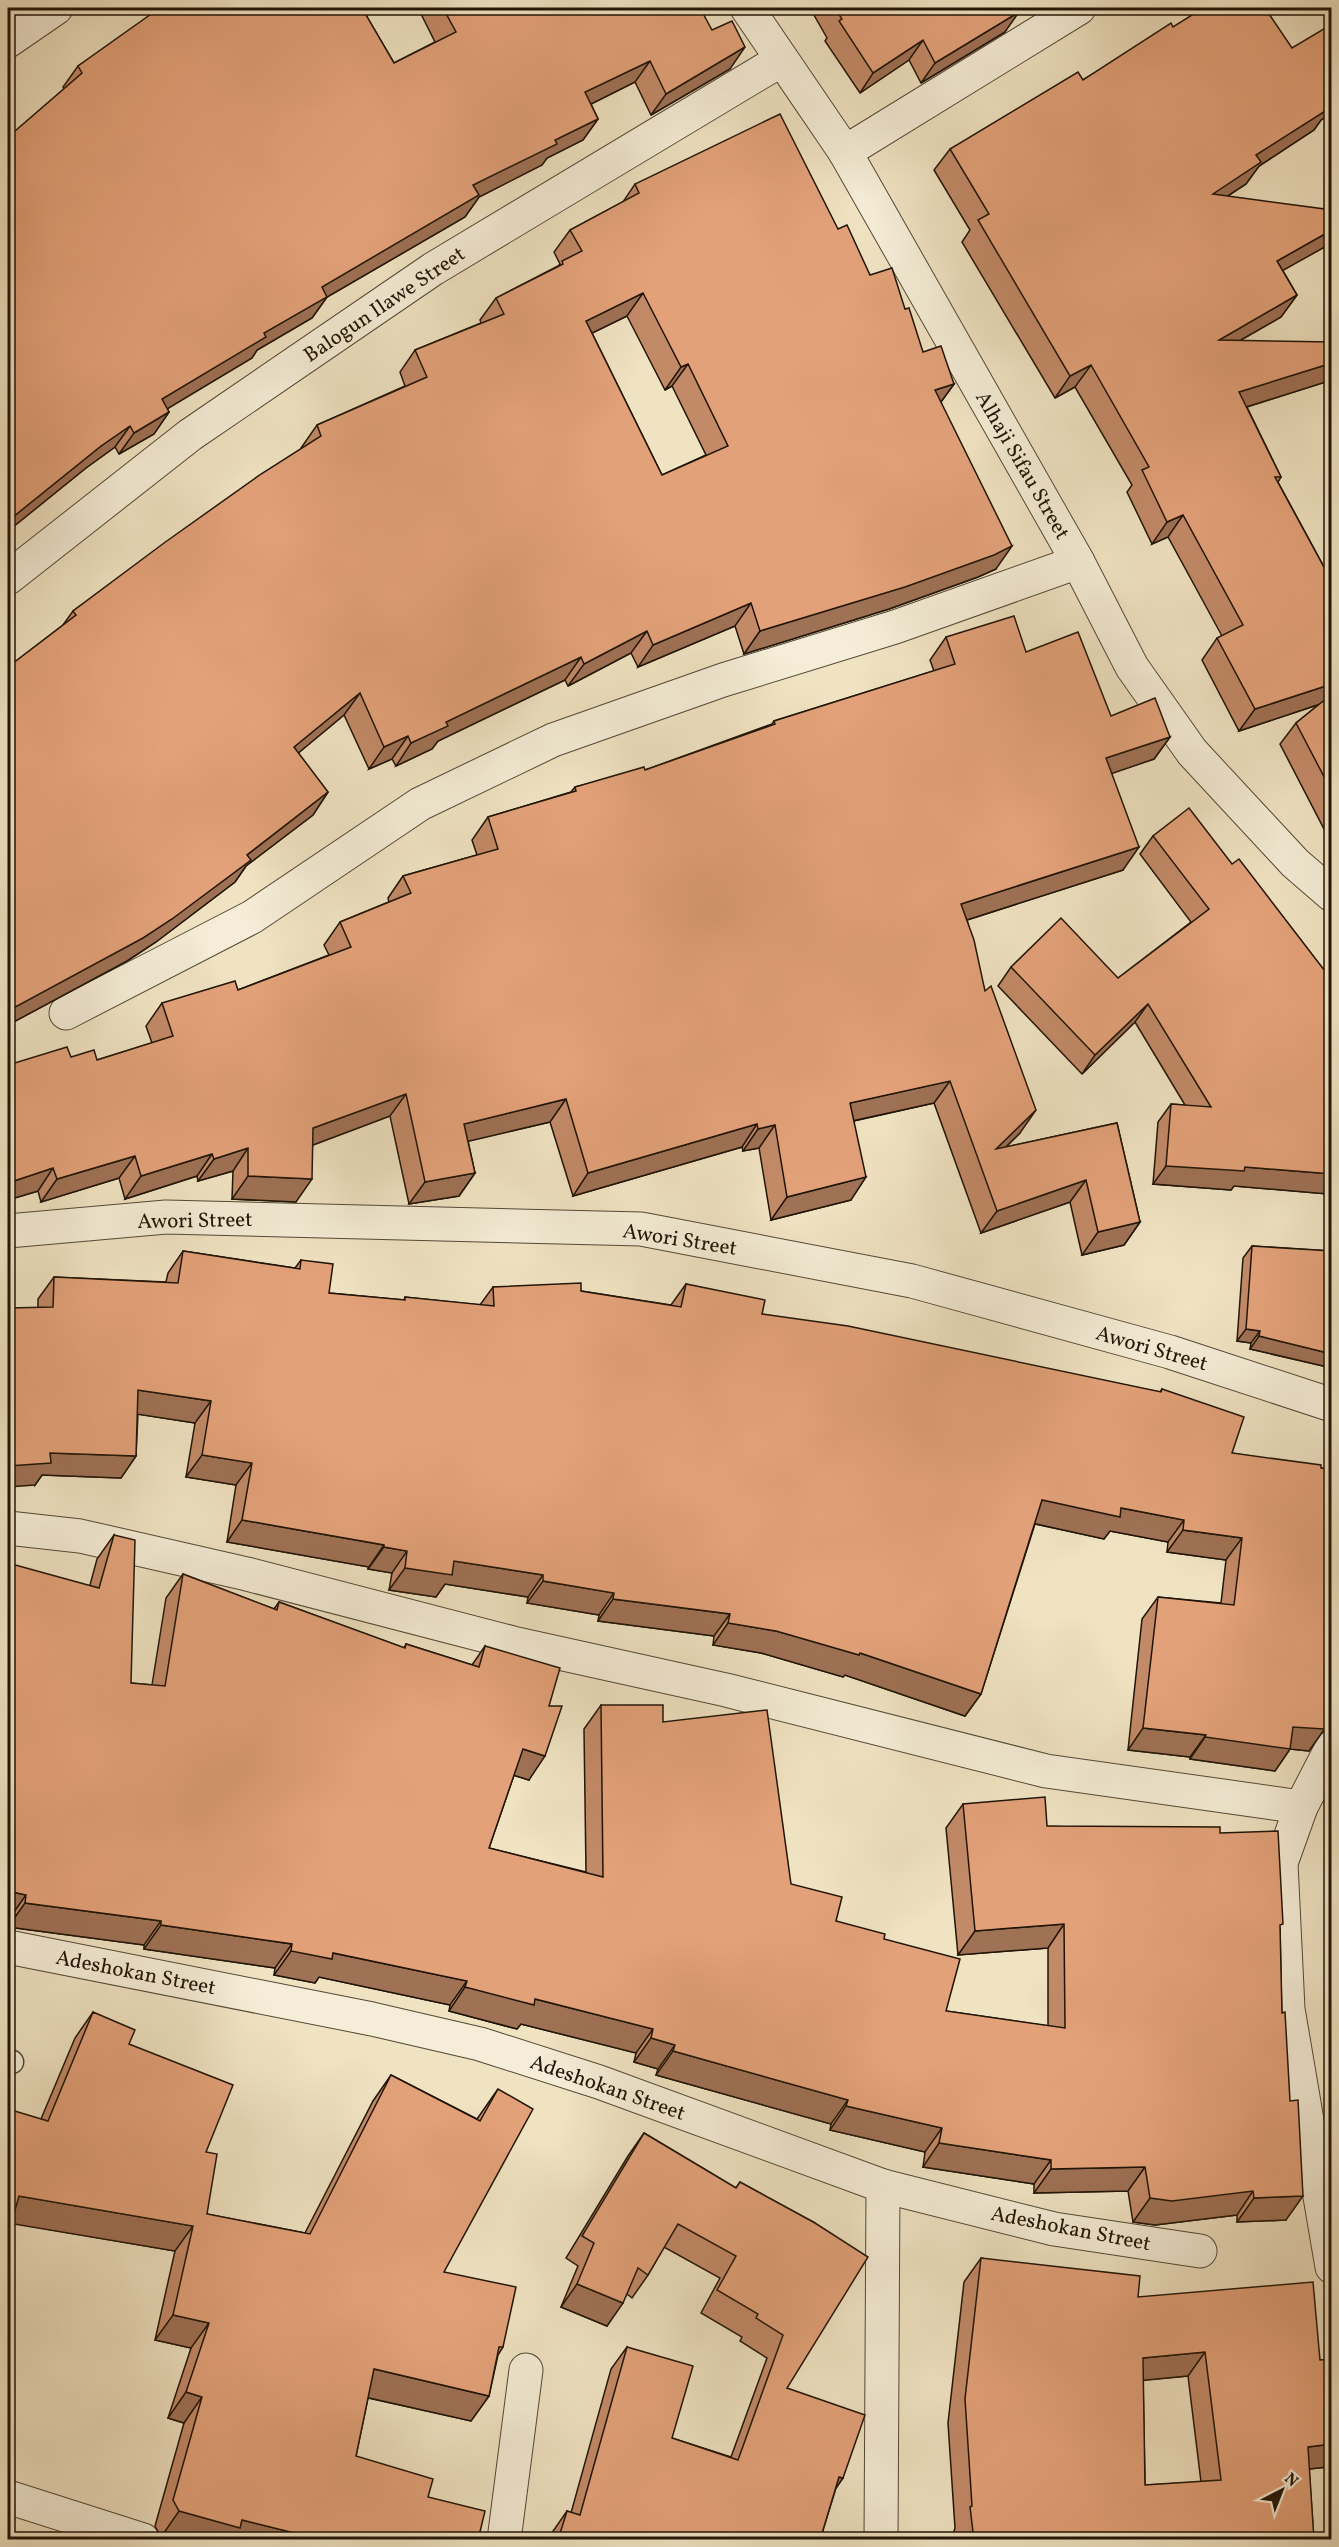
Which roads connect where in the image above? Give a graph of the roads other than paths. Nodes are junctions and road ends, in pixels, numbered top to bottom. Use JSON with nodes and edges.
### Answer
{"nodes":[{"id":1,"x":56,"y":8,"type":"edge"},
{"id":2,"x":747,"y":8,"type":"edge"},
{"id":3,"x":1079,"y":8,"type":"edge"},
{"id":4,"x":8,"y":41,"type":"edge"},
{"id":5,"x":781,"y":60,"type":"junction"},
{"id":6,"x":845,"y":152,"type":"junction"},
{"id":7,"x":1078,"y":562,"type":"junction"},
{"id":8,"x":8,"y":578,"type":"edge"},
{"id":9,"x":1332,"y":895,"type":"edge"},
{"id":10,"x":66,"y":1013,"type":"dead end"},
{"id":11,"x":8,"y":1231,"type":"edge"},
{"id":12,"x":1332,"y":1405,"type":"edge"},
{"id":13,"x":8,"y":1528,"type":"edge"},
{"id":14,"x":1332,"y":1747,"type":"edge"},
{"id":15,"x":1301,"y":1807,"type":"junction"},
{"id":16,"x":8,"y":1947,"type":"edge"},
{"id":17,"x":883,"y":2186,"type":"junction"},
{"id":18,"x":1200,"y":2251,"type":"dead end"},
{"id":19,"x":1332,"y":2267,"type":"edge"},
{"id":20,"x":526,"y":2370,"type":"dead end"},
{"id":21,"x":8,"y":2497,"type":"edge"},
{"id":22,"x":143,"y":2540,"type":"edge"},
{"id":23,"x":504,"y":2540,"type":"edge"},
{"id":24,"x":881,"y":2540,"type":"edge"}],
"edges":[{"from":1,"to":4,"type":"street"},
{"from":2,"to":5,"type":"street","name":"Alhaji Sifau Street"},
{"from":3,"to":6,"type":"street"},
{"from":5,"to":6,"type":"street","name":"Alhaji Sifau Street"},
{"from":5,"to":8,"type":"street","name":"Balogun Ilawe Street"},
{"from":6,"to":7,"type":"street","name":"Alhaji Sifau Street"},
{"from":7,"to":9,"type":"street","name":"Alhaji Sifau Street"},
{"from":7,"to":10,"type":"street"},
{"from":11,"to":12,"type":"street","name":"Awori Street"},
{"from":13,"to":15,"type":"street"},
{"from":14,"to":15,"type":"street"},
{"from":15,"to":19,"type":"street"},
{"from":16,"to":17,"type":"street","name":"Adeshokan Street"},
{"from":17,"to":18,"type":"street","name":"Adeshokan Street"},
{"from":17,"to":24,"type":"street"},
{"from":20,"to":23,"type":"street"},
{"from":21,"to":22,"type":"street"}]}
